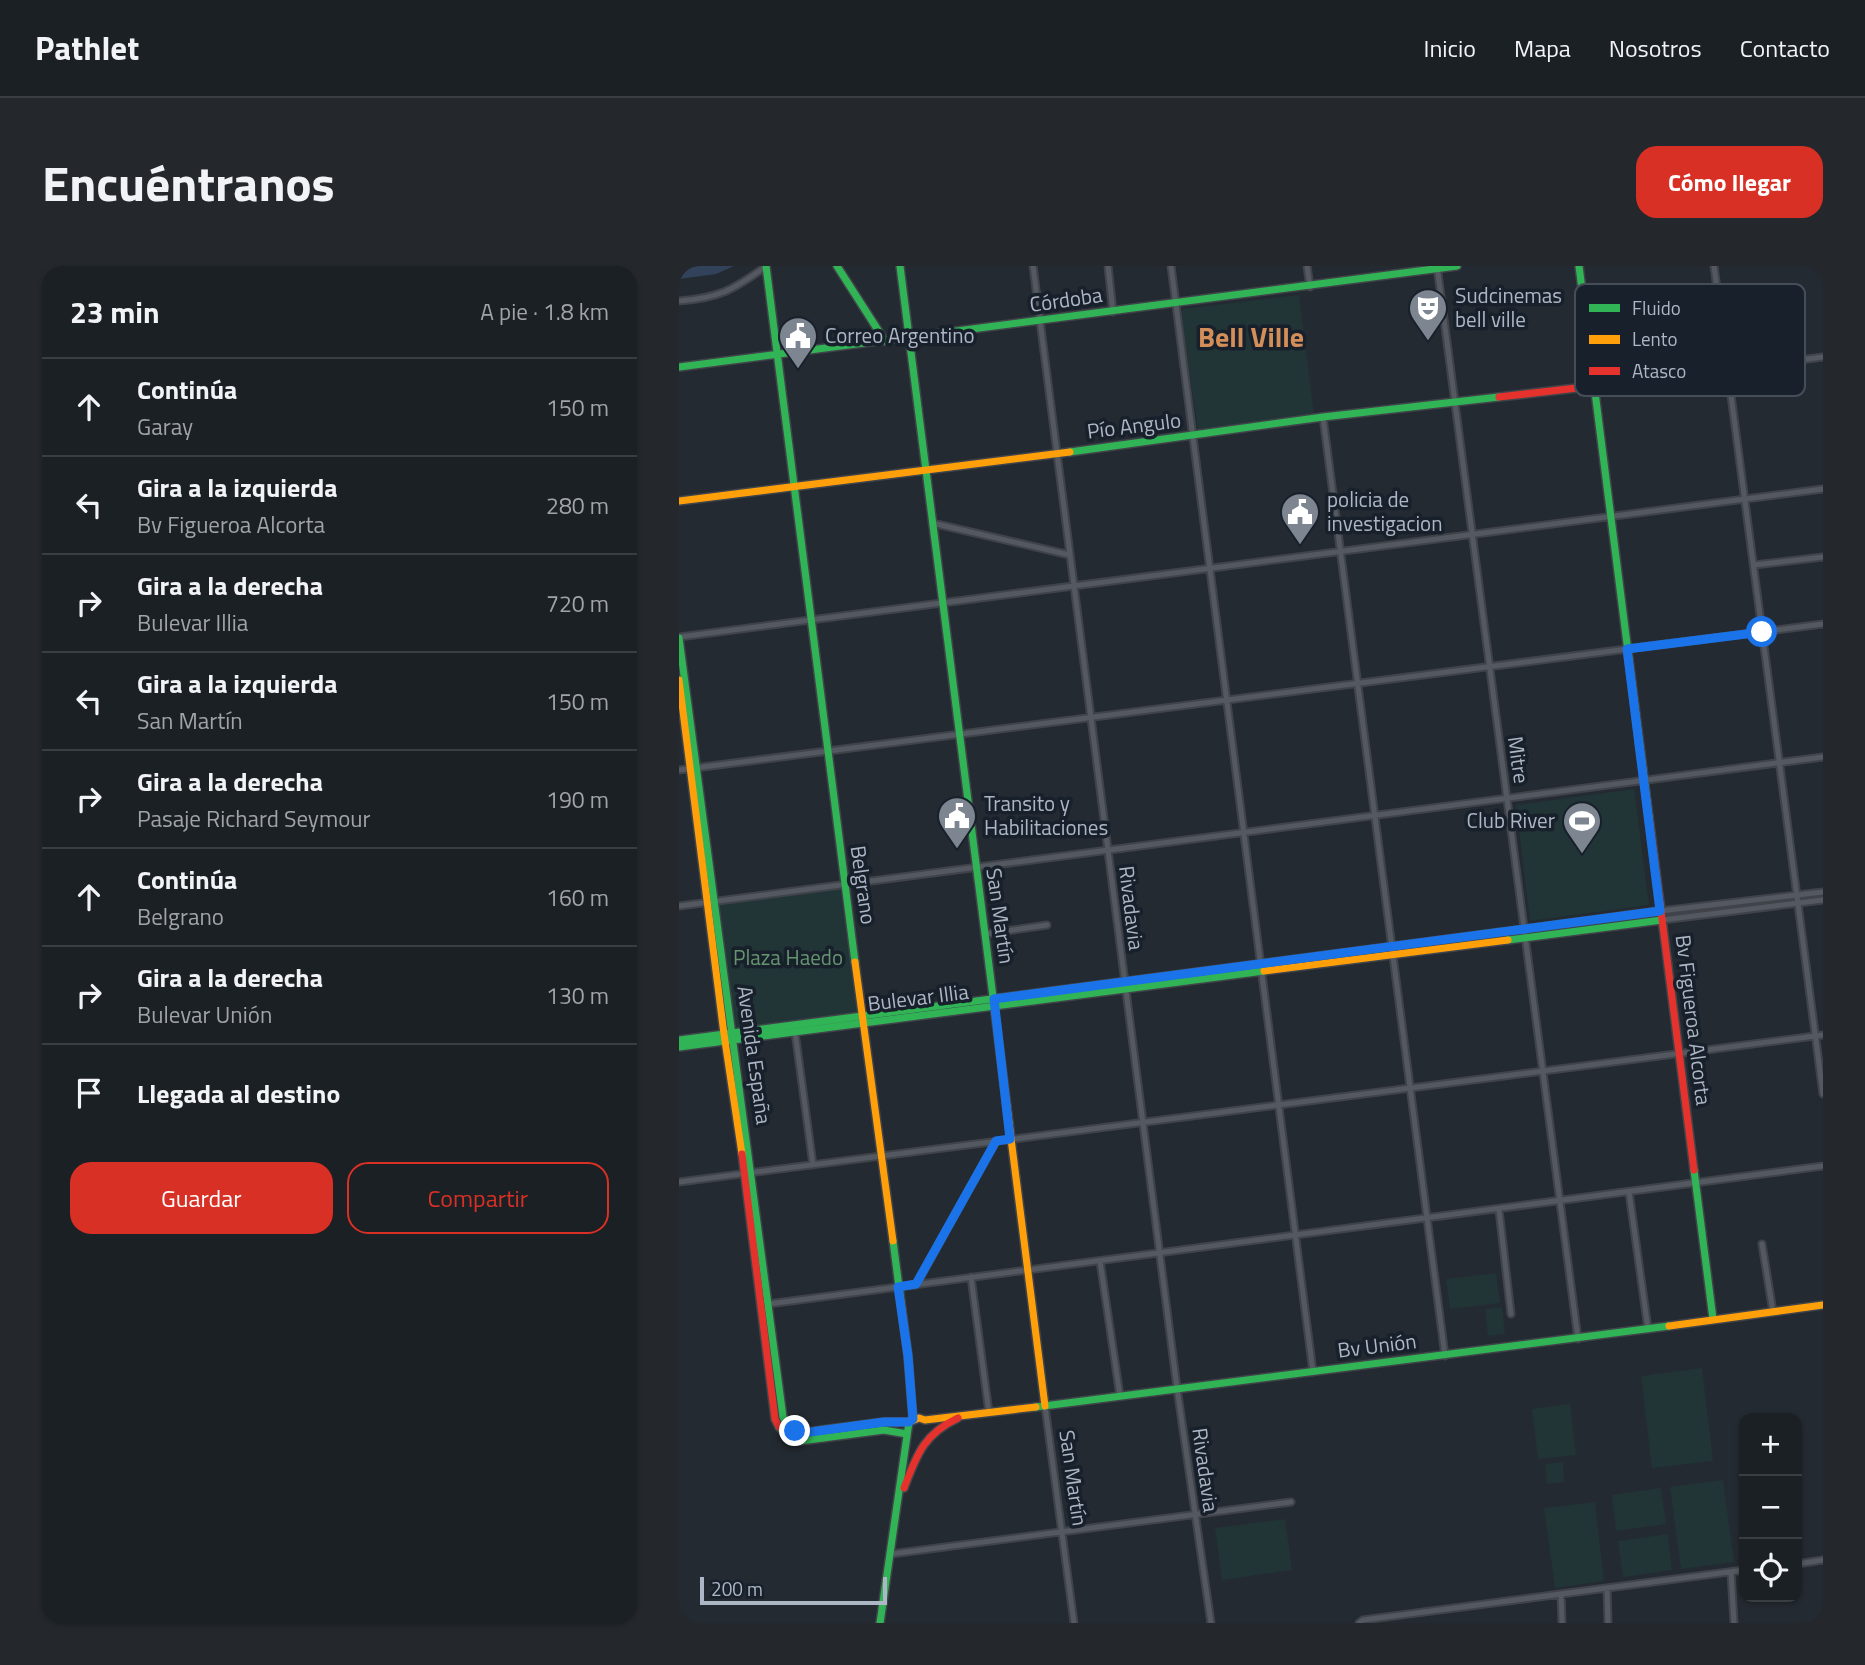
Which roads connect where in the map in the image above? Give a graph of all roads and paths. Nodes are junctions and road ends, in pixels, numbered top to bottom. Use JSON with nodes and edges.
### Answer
{"nodes":[{"id":1,"x":765,"y":266,"type":"edge"},
{"id":2,"x":900,"y":266,"type":"edge"},
{"id":3,"x":1033,"y":266,"type":"edge"},
{"id":4,"x":1108,"y":266,"type":"edge"},
{"id":5,"x":1171,"y":266,"type":"edge"},
{"id":6,"x":1307,"y":266,"type":"edge"},
{"id":7,"x":1457,"y":266,"type":"edge"},
{"id":8,"x":1579,"y":266,"type":"edge"},
{"id":9,"x":1714,"y":266,"type":"edge"},
{"id":10,"x":840,"y":267,"type":"edge"},
{"id":11,"x":1437,"y":267,"type":"edge"},
{"id":12,"x":1581,"y":284,"type":"edge"},
{"id":13,"x":1716,"y":284,"type":"edge"},
{"id":14,"x":1310,"y":287,"type":"junction"},
{"id":15,"x":679,"y":301,"type":"edge"},
{"id":16,"x":1176,"y":303,"type":"junction"},
{"id":17,"x":1114,"y":312,"type":"junction"},
{"id":18,"x":1040,"y":321,"type":"junction"},
{"id":19,"x":908,"y":339,"type":"junction"},
{"id":20,"x":885,"y":341,"type":"junction"},
{"id":21,"x":777,"y":355,"type":"junction"},
{"id":22,"x":1823,"y":356,"type":"edge"},
{"id":23,"x":1805,"y":358,"type":"edge"},
{"id":24,"x":679,"y":367,"type":"edge"},
{"id":25,"x":1575,"y":388,"type":"edge"},
{"id":26,"x":1595,"y":396,"type":"edge"},
{"id":27,"x":1731,"y":396,"type":"edge"},
{"id":28,"x":1455,"y":403,"type":"junction"},
{"id":29,"x":1323,"y":418,"type":"junction"},
{"id":30,"x":1193,"y":436,"type":"junction"},
{"id":31,"x":1056,"y":453,"type":"junction"},
{"id":32,"x":927,"y":470,"type":"junction"},
{"id":33,"x":793,"y":486,"type":"junction"},
{"id":34,"x":1823,"y":489,"type":"edge"},
{"id":35,"x":1744,"y":499,"type":"junction"},
{"id":36,"x":679,"y":501,"type":"edge"},
{"id":37,"x":1611,"y":516,"type":"junction"},
{"id":38,"x":932,"y":523,"type":"junction"},
{"id":39,"x":1472,"y":534,"type":"junction"},
{"id":40,"x":1341,"y":551,"type":"junction"},
{"id":41,"x":1070,"y":555,"type":"junction"},
{"id":42,"x":1823,"y":557,"type":"edge"},
{"id":43,"x":1754,"y":565,"type":"junction"},
{"id":44,"x":1210,"y":568,"type":"junction"},
{"id":45,"x":1074,"y":585,"type":"junction"},
{"id":46,"x":942,"y":602,"type":"junction"},
{"id":47,"x":810,"y":620,"type":"junction"},
{"id":48,"x":1823,"y":624,"type":"edge"},
{"id":49,"x":1762,"y":632,"type":"junction"},
{"id":50,"x":679,"y":637,"type":"edge"},
{"id":51,"x":1627,"y":649,"type":"junction"},
{"id":52,"x":1490,"y":666,"type":"junction"},
{"id":53,"x":679,"y":680,"type":"edge"},
{"id":54,"x":1358,"y":683,"type":"junction"},
{"id":55,"x":1227,"y":700,"type":"junction"},
{"id":56,"x":1091,"y":717,"type":"junction"},
{"id":57,"x":960,"y":734,"type":"junction"},
{"id":58,"x":827,"y":751,"type":"junction"},
{"id":59,"x":1823,"y":757,"type":"edge"},
{"id":60,"x":1779,"y":763,"type":"junction"},
{"id":61,"x":694,"y":768,"type":"junction"},
{"id":62,"x":679,"y":770,"type":"edge"},
{"id":63,"x":1644,"y":780,"type":"junction"},
{"id":64,"x":1507,"y":798,"type":"junction"},
{"id":65,"x":1375,"y":815,"type":"junction"},
{"id":66,"x":1244,"y":832,"type":"junction"},
{"id":67,"x":1108,"y":849,"type":"junction"},
{"id":68,"x":976,"y":866,"type":"junction"},
{"id":69,"x":846,"y":885,"type":"junction"},
{"id":70,"x":1823,"y":891,"type":"edge"},
{"id":71,"x":1797,"y":895,"type":"junction"},
{"id":72,"x":1823,"y":900,"type":"edge"},
{"id":73,"x":712,"y":902,"type":"junction"},
{"id":74,"x":1798,"y":903,"type":"junction"},
{"id":75,"x":679,"y":906,"type":"edge"},
{"id":76,"x":1661,"y":916,"type":"junction"},
{"id":77,"x":1047,"y":925,"type":"dead end"},
{"id":78,"x":1525,"y":933,"type":"junction"},
{"id":79,"x":985,"y":934,"type":"junction"},
{"id":80,"x":1393,"y":951,"type":"junction"},
{"id":81,"x":1261,"y":968,"type":"junction"},
{"id":82,"x":1125,"y":985,"type":"junction"},
{"id":83,"x":993,"y":1002,"type":"junction"},
{"id":84,"x":862,"y":1019,"type":"junction"},
{"id":85,"x":795,"y":1032,"type":"junction"},
{"id":86,"x":1823,"y":1035,"type":"edge"},
{"id":87,"x":1815,"y":1036,"type":"junction"},
{"id":88,"x":729,"y":1037,"type":"junction"},
{"id":89,"x":679,"y":1040,"type":"edge"},
{"id":90,"x":679,"y":1047,"type":"edge"},
{"id":91,"x":1679,"y":1053,"type":"junction"},
{"id":92,"x":1544,"y":1071,"type":"junction"},
{"id":93,"x":1411,"y":1088,"type":"junction"},
{"id":94,"x":1823,"y":1094,"type":"edge"},
{"id":95,"x":1279,"y":1105,"type":"junction"},
{"id":96,"x":1143,"y":1122,"type":"junction"},
{"id":97,"x":1010,"y":1139,"type":"junction"},
{"id":98,"x":996,"y":1141,"type":"junction"},
{"id":99,"x":880,"y":1156,"type":"junction"},
{"id":100,"x":813,"y":1165,"type":"junction"},
{"id":101,"x":1823,"y":1166,"type":"edge"},
{"id":102,"x":748,"y":1172,"type":"junction"},
{"id":103,"x":679,"y":1182,"type":"edge"},
{"id":104,"x":1696,"y":1183,"type":"junction"},
{"id":105,"x":1629,"y":1192,"type":"junction"},
{"id":106,"x":1559,"y":1201,"type":"junction"},
{"id":107,"x":1499,"y":1210,"type":"junction"},
{"id":108,"x":1428,"y":1218,"type":"junction"},
{"id":109,"x":1296,"y":1235,"type":"junction"},
{"id":110,"x":1762,"y":1244,"type":"dead end"},
{"id":111,"x":1160,"y":1253,"type":"junction"},
{"id":112,"x":1100,"y":1261,"type":"junction"},
{"id":113,"x":1029,"y":1270,"type":"junction"},
{"id":114,"x":971,"y":1277,"type":"junction"},
{"id":115,"x":916,"y":1284,"type":"junction"},
{"id":116,"x":898,"y":1287,"type":"junction"},
{"id":117,"x":764,"y":1304,"type":"junction"},
{"id":118,"x":1823,"y":1306,"type":"edge"},
{"id":119,"x":1773,"y":1312,"type":"junction"},
{"id":120,"x":1511,"y":1314,"type":"dead end"},
{"id":121,"x":1713,"y":1319,"type":"junction"},
{"id":122,"x":1649,"y":1329,"type":"junction"},
{"id":123,"x":1578,"y":1339,"type":"junction"},
{"id":124,"x":1445,"y":1356,"type":"junction"},
{"id":125,"x":1313,"y":1372,"type":"junction"},
{"id":126,"x":1177,"y":1388,"type":"junction"},
{"id":127,"x":1120,"y":1396,"type":"junction"},
{"id":128,"x":1045,"y":1405,"type":"junction"},
{"id":129,"x":989,"y":1413,"type":"junction"},
{"id":130,"x":963,"y":1416,"type":"junction"},
{"id":131,"x":911,"y":1420,"type":"junction"},
{"id":132,"x":925,"y":1420,"type":"junction"},
{"id":133,"x":930,"y":1434,"type":"junction"},
{"id":134,"x":792,"y":1435,"type":"junction"},
{"id":135,"x":907,"y":1435,"type":"junction"},
{"id":136,"x":923,"y":1441,"type":"junction"},
{"id":137,"x":899,"y":1499,"type":"junction"},
{"id":138,"x":1291,"y":1502,"type":"dead end"},
{"id":139,"x":1195,"y":1514,"type":"junction"},
{"id":140,"x":1063,"y":1532,"type":"junction"},
{"id":141,"x":891,"y":1554,"type":"junction"},
{"id":142,"x":1823,"y":1560,"type":"edge"},
{"id":143,"x":1802,"y":1562,"type":"edge"},
{"id":144,"x":1739,"y":1571,"type":"edge"},
{"id":145,"x":1731,"y":1572,"type":"junction"},
{"id":146,"x":1607,"y":1588,"type":"junction"},
{"id":147,"x":1561,"y":1594,"type":"junction"},
{"id":148,"x":1413,"y":1614,"type":"junction"},
{"id":149,"x":880,"y":1623,"type":"edge"},
{"id":150,"x":1074,"y":1623,"type":"edge"},
{"id":151,"x":1211,"y":1623,"type":"edge"},
{"id":152,"x":1359,"y":1623,"type":"edge"},
{"id":153,"x":1414,"y":1623,"type":"edge"},
{"id":154,"x":1562,"y":1623,"type":"edge"},
{"id":155,"x":1608,"y":1623,"type":"edge"},
{"id":156,"x":1734,"y":1623,"type":"edge"}],
"edges":[{"from":1,"to":15,"type":"street"},
{"from":1,"to":21,"type":"main road","name":"Belgrano"},
{"from":2,"to":19,"type":"main road","name":"San Martín"},
{"from":3,"to":18,"type":"street","name":"Rivadavia"},
{"from":4,"to":17,"type":"street"},
{"from":5,"to":16,"type":"street"},
{"from":6,"to":14,"type":"street"},
{"from":7,"to":11,"type":"main road","name":"Córdoba"},
{"from":8,"to":12,"type":"main road","name":"Bv Figueroa Alcorta"},
{"from":9,"to":13,"type":"street"},
{"from":10,"to":20,"type":"main road"},
{"from":11,"to":14,"type":"main road","name":"Córdoba"},
{"from":11,"to":28,"type":"street","name":"Mitre"},
{"from":14,"to":16,"type":"main road","name":"Córdoba"},
{"from":16,"to":17,"type":"main road","name":"Córdoba"},
{"from":16,"to":30,"type":"street"},
{"from":17,"to":18,"type":"main road","name":"Córdoba"},
{"from":18,"to":19,"type":"main road","name":"Córdoba"},
{"from":18,"to":31,"type":"street","name":"Rivadavia"},
{"from":19,"to":20,"type":"main road","name":"Córdoba"},
{"from":19,"to":32,"type":"main road","name":"San Martín"},
{"from":20,"to":21,"type":"main road","name":"Córdoba"},
{"from":21,"to":24,"type":"main road","name":"Córdoba"},
{"from":21,"to":33,"type":"main road","name":"Belgrano"},
{"from":22,"to":23,"type":"street"},
{"from":25,"to":28,"type":"main road","name":"Pío Angulo"},
{"from":26,"to":37,"type":"main road","name":"Bv Figueroa Alcorta"},
{"from":27,"to":35,"type":"street"},
{"from":28,"to":29,"type":"main road","name":"Pío Angulo"},
{"from":28,"to":39,"type":"street","name":"Mitre"},
{"from":29,"to":30,"type":"main road","name":"Pío Angulo"},
{"from":29,"to":40,"type":"street"},
{"from":30,"to":31,"type":"main road","name":"Pío Angulo"},
{"from":30,"to":44,"type":"street"},
{"from":31,"to":32,"type":"main road","name":"Pío Angulo"},
{"from":31,"to":41,"type":"street","name":"Rivadavia"},
{"from":32,"to":33,"type":"main road","name":"Pío Angulo"},
{"from":32,"to":38,"type":"main road","name":"San Martín"},
{"from":33,"to":36,"type":"main road","name":"Pío Angulo"},
{"from":33,"to":47,"type":"main road","name":"Belgrano"},
{"from":34,"to":35,"type":"street"},
{"from":35,"to":37,"type":"street"},
{"from":35,"to":43,"type":"street"},
{"from":37,"to":39,"type":"street"},
{"from":37,"to":51,"type":"main road","name":"Bv Figueroa Alcorta"},
{"from":38,"to":41,"type":"street"},
{"from":38,"to":46,"type":"main road","name":"San Martín"},
{"from":39,"to":40,"type":"street"},
{"from":39,"to":52,"type":"street","name":"Mitre"},
{"from":40,"to":44,"type":"street"},
{"from":40,"to":54,"type":"street"},
{"from":41,"to":45,"type":"street","name":"Rivadavia"},
{"from":42,"to":43,"type":"street"},
{"from":43,"to":49,"type":"street"},
{"from":44,"to":45,"type":"street"},
{"from":44,"to":55,"type":"street"},
{"from":45,"to":46,"type":"street"},
{"from":45,"to":56,"type":"street","name":"Rivadavia"},
{"from":46,"to":47,"type":"street"},
{"from":46,"to":57,"type":"main road","name":"San Martín"},
{"from":47,"to":50,"type":"street"},
{"from":47,"to":58,"type":"main road","name":"Belgrano"},
{"from":48,"to":49,"type":"street"},
{"from":49,"to":51,"type":"street"},
{"from":49,"to":60,"type":"street"},
{"from":50,"to":61,"type":"main road","name":"Avenida España"},
{"from":51,"to":52,"type":"street"},
{"from":51,"to":63,"type":"main road","name":"Bv Figueroa Alcorta"},
{"from":52,"to":54,"type":"street"},
{"from":52,"to":64,"type":"street","name":"Mitre"},
{"from":53,"to":61,"type":"main road","name":"Avenida España"},
{"from":54,"to":55,"type":"street"},
{"from":54,"to":65,"type":"street"},
{"from":55,"to":56,"type":"street"},
{"from":55,"to":66,"type":"street"},
{"from":56,"to":57,"type":"street"},
{"from":56,"to":67,"type":"street","name":"Rivadavia"},
{"from":57,"to":58,"type":"street"},
{"from":57,"to":68,"type":"main road","name":"San Martín"},
{"from":58,"to":61,"type":"street"},
{"from":58,"to":69,"type":"main road","name":"Belgrano"},
{"from":59,"to":60,"type":"street"},
{"from":60,"to":63,"type":"street"},
{"from":60,"to":71,"type":"street"},
{"from":61,"to":62,"type":"street"},
{"from":61,"to":73,"type":"main road","name":"Avenida España"},
{"from":63,"to":64,"type":"street"},
{"from":63,"to":76,"type":"main road","name":"Bv Figueroa Alcorta"},
{"from":64,"to":65,"type":"street"},
{"from":64,"to":78,"type":"street","name":"Mitre"},
{"from":65,"to":66,"type":"street"},
{"from":65,"to":80,"type":"street"},
{"from":66,"to":67,"type":"street"},
{"from":66,"to":81,"type":"street"},
{"from":67,"to":68,"type":"street"},
{"from":67,"to":82,"type":"street","name":"Rivadavia"},
{"from":68,"to":69,"type":"street"},
{"from":68,"to":79,"type":"main road","name":"San Martín"},
{"from":69,"to":73,"type":"street"},
{"from":69,"to":84,"type":"main road","name":"Belgrano"},
{"from":70,"to":71,"type":"street"},
{"from":71,"to":74,"type":"street"},
{"from":71,"to":76,"type":"street"},
{"from":72,"to":74,"type":"street"},
{"from":73,"to":75,"type":"street"},
{"from":73,"to":88,"type":"main road","name":"Avenida España"},
{"from":74,"to":76,"type":"street"},
{"from":74,"to":87,"type":"street"},
{"from":76,"to":78,"type":"main road","name":"Bulevar Illia"},
{"from":76,"to":91,"type":"main road","name":"Bv Figueroa Alcorta"},
{"from":77,"to":79,"type":"street"},
{"from":78,"to":80,"type":"main road","name":"Bulevar Illia"},
{"from":78,"to":92,"type":"street","name":"Mitre"},
{"from":79,"to":83,"type":"main road","name":"San Martín"},
{"from":80,"to":81,"type":"main road","name":"Bulevar Illia"},
{"from":80,"to":93,"type":"street"},
{"from":81,"to":82,"type":"main road","name":"Bulevar Illia"},
{"from":81,"to":95,"type":"street"},
{"from":82,"to":83,"type":"main road","name":"Bulevar Illia"},
{"from":82,"to":96,"type":"street","name":"Rivadavia"},
{"from":83,"to":84,"type":"main road","name":"Bulevar Illia"},
{"from":83,"to":97,"type":"main road","name":"San Martín"},
{"from":84,"to":85,"type":"main road","name":"Bulevar Illia"},
{"from":84,"to":88,"type":"main road","name":"Bulevar Illia"},
{"from":84,"to":99,"type":"main road","name":"Belgrano"},
{"from":85,"to":88,"type":"main road","name":"Bulevar Illia"},
{"from":85,"to":100,"type":"street"},
{"from":86,"to":87,"type":"street"},
{"from":87,"to":91,"type":"street"},
{"from":87,"to":94,"type":"street"},
{"from":88,"to":89,"type":"main road","name":"Bulevar Illia"},
{"from":88,"to":90,"type":"main road","name":"Bulevar Illia"},
{"from":88,"to":102,"type":"main road","name":"Avenida España"},
{"from":91,"to":92,"type":"street"},
{"from":91,"to":104,"type":"main road","name":"Bv Figueroa Alcorta"},
{"from":92,"to":93,"type":"street"},
{"from":92,"to":106,"type":"street","name":"Mitre"},
{"from":93,"to":95,"type":"street"},
{"from":93,"to":108,"type":"street"},
{"from":95,"to":96,"type":"street"},
{"from":95,"to":109,"type":"street"},
{"from":96,"to":97,"type":"street"},
{"from":96,"to":111,"type":"street","name":"Rivadavia"},
{"from":97,"to":98,"type":"street"},
{"from":97,"to":113,"type":"main road","name":"San Martín"},
{"from":98,"to":99,"type":"street"},
{"from":98,"to":115,"type":"street"},
{"from":99,"to":100,"type":"street"},
{"from":99,"to":116,"type":"main road","name":"Belgrano"},
{"from":100,"to":102,"type":"street"},
{"from":101,"to":104,"type":"street"},
{"from":102,"to":103,"type":"street"},
{"from":102,"to":117,"type":"main road","name":"Avenida España"},
{"from":104,"to":105,"type":"street"},
{"from":104,"to":121,"type":"main road","name":"Bv Figueroa Alcorta"},
{"from":105,"to":106,"type":"street"},
{"from":105,"to":122,"type":"street"},
{"from":106,"to":107,"type":"street"},
{"from":106,"to":123,"type":"street","name":"Mitre"},
{"from":107,"to":108,"type":"street"},
{"from":107,"to":120,"type":"street"},
{"from":108,"to":109,"type":"street"},
{"from":108,"to":124,"type":"street"},
{"from":109,"to":111,"type":"street"},
{"from":109,"to":125,"type":"street"},
{"from":110,"to":119,"type":"street"},
{"from":111,"to":112,"type":"street"},
{"from":111,"to":126,"type":"street","name":"Rivadavia"},
{"from":112,"to":113,"type":"street"},
{"from":112,"to":127,"type":"street"},
{"from":113,"to":114,"type":"street"},
{"from":113,"to":128,"type":"main road","name":"San Martín"},
{"from":114,"to":115,"type":"street"},
{"from":114,"to":129,"type":"street"},
{"from":115,"to":116,"type":"street"},
{"from":116,"to":117,"type":"street"},
{"from":116,"to":131,"type":"main road","name":"Belgrano"},
{"from":117,"to":134,"type":"main road","name":"Avenida España"},
{"from":118,"to":119,"type":"main road","name":"Bv Unión"},
{"from":119,"to":121,"type":"main road","name":"Bv Unión"},
{"from":121,"to":122,"type":"main road","name":"Bv Unión"},
{"from":122,"to":123,"type":"main road","name":"Bv Unión"},
{"from":123,"to":124,"type":"main road","name":"Bv Unión"},
{"from":124,"to":125,"type":"main road","name":"Bv Unión"},
{"from":125,"to":126,"type":"main road","name":"Bv Unión"},
{"from":126,"to":127,"type":"main road","name":"Bv Unión"},
{"from":126,"to":139,"type":"street","name":"Rivadavia"},
{"from":127,"to":128,"type":"main road","name":"Bv Unión"},
{"from":128,"to":129,"type":"main road","name":"Bv Unión"},
{"from":128,"to":140,"type":"street","name":"San Martín"},
{"from":129,"to":130,"type":"main road","name":"Bv Unión"},
{"from":130,"to":132,"type":"main road","name":"Bv Unión"},
{"from":130,"to":133,"type":"main road"},
{"from":131,"to":132,"type":"main road"},
{"from":131,"to":134,"type":"main road"},
{"from":131,"to":135,"type":"main road"},
{"from":132,"to":133,"type":"main road"},
{"from":133,"to":136,"type":"main road"},
{"from":134,"to":135,"type":"main road"},
{"from":135,"to":136,"type":"main road"},
{"from":135,"to":137,"type":"main road"},
{"from":136,"to":137,"type":"main road"},
{"from":137,"to":141,"type":"main road"},
{"from":138,"to":139,"type":"street"},
{"from":139,"to":140,"type":"street"},
{"from":139,"to":151,"type":"street","name":"Rivadavia"},
{"from":140,"to":141,"type":"street"},
{"from":140,"to":150,"type":"street","name":"San Martín"},
{"from":141,"to":149,"type":"main road"},
{"from":142,"to":143,"type":"street"},
{"from":144,"to":145,"type":"street"},
{"from":145,"to":146,"type":"street"},
{"from":145,"to":156,"type":"street"},
{"from":146,"to":147,"type":"street"},
{"from":146,"to":155,"type":"street"},
{"from":147,"to":148,"type":"street"},
{"from":147,"to":154,"type":"street"},
{"from":148,"to":152,"type":"street"},
{"from":148,"to":153,"type":"street"}]}
